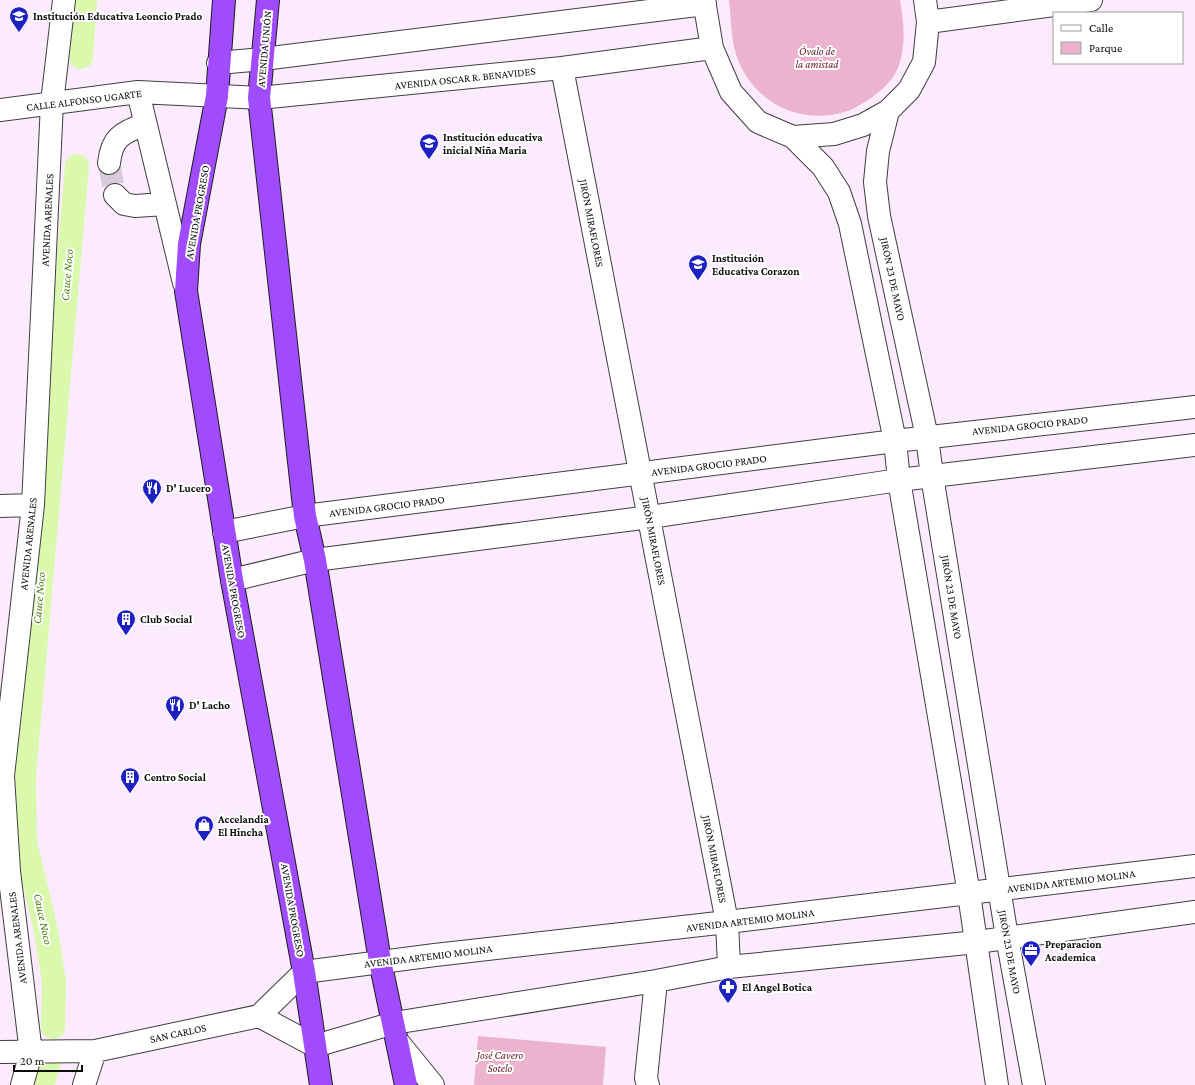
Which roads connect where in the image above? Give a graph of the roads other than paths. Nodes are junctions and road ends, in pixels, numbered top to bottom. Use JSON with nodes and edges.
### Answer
{"nodes":[{"id":1,"x":64,"y":0,"type":"edge"},
{"id":2,"x":224,"y":0,"type":"edge"},
{"id":3,"x":268,"y":0,"type":"edge"},
{"id":4,"x":925,"y":0,"type":"edge"},
{"id":5,"x":1091,"y":0,"type":"edge"},
{"id":6,"x":705,"y":2,"type":"edge"},
{"id":7,"x":928,"y":22,"type":"junction"},
{"id":8,"x":712,"y":48,"type":"junction"},
{"id":9,"x":263,"y":59,"type":"junction"},
{"id":10,"x":218,"y":63,"type":"junction"},
{"id":11,"x":562,"y":68,"type":"junction"},
{"id":12,"x":138,"y":92,"type":"junction"},
{"id":13,"x":217,"y":96,"type":"junction"},
{"id":14,"x":259,"y":98,"type":"junction"},
{"id":15,"x":52,"y":103,"type":"junction"},
{"id":16,"x":0,"y":110,"type":"edge"},
{"id":17,"x":888,"y":111,"type":"junction"},
{"id":18,"x":145,"y":124,"type":"junction"},
{"id":19,"x":793,"y":137,"type":"junction"},
{"id":20,"x":109,"y":163,"type":"tunnel mouth"},
{"id":21,"x":114,"y":194,"type":"tunnel mouth"},
{"id":22,"x":165,"y":204,"type":"junction"},
{"id":23,"x":186,"y":291,"type":"junction"},
{"id":24,"x":1195,"y":407,"type":"edge"},
{"id":25,"x":927,"y":437,"type":"junction"},
{"id":26,"x":895,"y":441,"type":"junction"},
{"id":27,"x":1195,"y":445,"type":"edge"},
{"id":28,"x":640,"y":473,"type":"junction"},
{"id":29,"x":932,"y":476,"type":"junction"},
{"id":30,"x":899,"y":480,"type":"junction"},
{"id":31,"x":0,"y":506,"type":"edge"},
{"id":32,"x":34,"y":506,"type":"junction"},
{"id":33,"x":305,"y":516,"type":"junction"},
{"id":34,"x":650,"y":517,"type":"junction"},
{"id":35,"x":224,"y":532,"type":"junction"},
{"id":36,"x":315,"y":560,"type":"junction"},
{"id":37,"x":232,"y":580,"type":"junction"},
{"id":38,"x":1195,"y":866,"type":"edge"},
{"id":39,"x":5,"y":871,"type":"edge"},
{"id":40,"x":1000,"y":889,"type":"junction"},
{"id":41,"x":970,"y":894,"type":"junction"},
{"id":42,"x":1195,"y":912,"type":"edge"},
{"id":43,"x":728,"y":922,"type":"junction"},
{"id":44,"x":1007,"y":937,"type":"junction"},
{"id":45,"x":977,"y":942,"type":"junction"},
{"id":46,"x":380,"y":961,"type":"junction"},
{"id":47,"x":729,"y":967,"type":"junction"},
{"id":48,"x":304,"y":972,"type":"junction"},
{"id":49,"x":656,"y":981,"type":"junction"},
{"id":50,"x":259,"y":1016,"type":"junction"},
{"id":51,"x":396,"y":1033,"type":"junction"},
{"id":52,"x":315,"y":1046,"type":"junction"},
{"id":53,"x":95,"y":1051,"type":"junction"},
{"id":54,"x":0,"y":1052,"type":"edge"},
{"id":55,"x":31,"y":1053,"type":"junction"},
{"id":56,"x":22,"y":1085,"type":"edge"},
{"id":57,"x":84,"y":1085,"type":"edge"},
{"id":58,"x":321,"y":1085,"type":"edge"},
{"id":59,"x":406,"y":1085,"type":"edge"},
{"id":60,"x":433,"y":1085,"type":"edge"},
{"id":61,"x":648,"y":1085,"type":"edge"},
{"id":62,"x":998,"y":1085,"type":"edge"},
{"id":63,"x":1034,"y":1085,"type":"edge"}],
"edges":[{"from":1,"to":15,"type":"street","name":"AVENIDA ARENALES"},
{"from":2,"to":10,"type":"highway"},
{"from":3,"to":9,"type":"highway","name":"AVENIDA UNIÓN"},
{"from":4,"to":7,"type":"street"},
{"from":5,"to":7,"type":"street"},
{"from":6,"to":8,"type":"street"},
{"from":6,"to":9,"type":"street"},
{"from":7,"to":17,"type":"street"},
{"from":8,"to":11,"type":"street","name":"AVENIDA OSCAR R. BENAVIDES"},
{"from":8,"to":19,"type":"street"},
{"from":9,"to":10,"type":"street"},
{"from":9,"to":14,"type":"highway","name":"AVENIDA UNIÓN"},
{"from":10,"to":13,"type":"highway"},
{"from":11,"to":14,"type":"street","name":"AVENIDA OSCAR R. BENAVIDES"},
{"from":11,"to":28,"type":"street","name":"JIRÓN MIRAFLORES"},
{"from":12,"to":13,"type":"street","name":"CALLE ALFONSO UGARTE"},
{"from":12,"to":15,"type":"street","name":"CALLE ALFONSO UGARTE"},
{"from":12,"to":18,"type":"street"},
{"from":13,"to":14,"type":"street","name":"AVENIDA OSCAR R. BENAVIDES"},
{"from":13,"to":23,"type":"highway","name":"AVENIDA PROGRESO"},
{"from":14,"to":33,"type":"highway"},
{"from":15,"to":16,"type":"street","name":"CALLE ALFONSO UGARTE"},
{"from":15,"to":32,"type":"street","name":"AVENIDA ARENALES"},
{"from":17,"to":19,"type":"street"},
{"from":17,"to":25,"type":"street","name":"JIRÓN 23 DE MAYO"},
{"from":18,"to":20,"type":"street"},
{"from":18,"to":22,"type":"street"},
{"from":19,"to":26,"type":"street"},
{"from":21,"to":22,"type":"street"},
{"from":22,"to":23,"type":"street"},
{"from":23,"to":35,"type":"highway","name":"AVENIDA PROGRESO"},
{"from":24,"to":25,"type":"street","name":"AVENIDA GROCIO PRADO"},
{"from":25,"to":26,"type":"street","name":"AVENIDA GROCIO PRADO"},
{"from":25,"to":29,"type":"street","name":"JIRÓN 23 DE MAYO"},
{"from":26,"to":28,"type":"street","name":"AVENIDA GROCIO PRADO"},
{"from":26,"to":30,"type":"street"},
{"from":27,"to":29,"type":"street"},
{"from":28,"to":33,"type":"street","name":"AVENIDA GROCIO PRADO"},
{"from":28,"to":34,"type":"street","name":"JIRÓN MIRAFLORES"},
{"from":29,"to":30,"type":"street"},
{"from":29,"to":40,"type":"street","name":"JIRÓN 23 DE MAYO"},
{"from":30,"to":34,"type":"street"},
{"from":30,"to":41,"type":"street"},
{"from":31,"to":32,"type":"street"},
{"from":32,"to":39,"type":"street","name":"AVENIDA ARENALES"},
{"from":33,"to":35,"type":"street","name":"AVENIDA GROCIO PRADO"},
{"from":33,"to":36,"type":"highway"},
{"from":34,"to":36,"type":"street"},
{"from":34,"to":43,"type":"street","name":"JIRÓN MIRAFLORES"},
{"from":35,"to":37,"type":"highway","name":"AVENIDA PROGRESO"},
{"from":36,"to":37,"type":"street"},
{"from":36,"to":46,"type":"highway"},
{"from":37,"to":48,"type":"highway","name":"AVENIDA PROGRESO"},
{"from":38,"to":40,"type":"street","name":"AVENIDA ARTEMIO MOLINA"},
{"from":39,"to":55,"type":"street","name":"AVENIDA ARENALES"},
{"from":40,"to":41,"type":"street","name":"AVENIDA ARTEMIO MOLINA"},
{"from":40,"to":44,"type":"street","name":"JIRÓN 23 DE MAYO"},
{"from":41,"to":43,"type":"street","name":"AVENIDA ARTEMIO MOLINA"},
{"from":41,"to":45,"type":"street"},
{"from":42,"to":44,"type":"street"},
{"from":43,"to":46,"type":"street","name":"AVENIDA ARTEMIO MOLINA"},
{"from":43,"to":47,"type":"street","name":"JIRÓN MIRAFLORES"},
{"from":44,"to":45,"type":"street"},
{"from":44,"to":63,"type":"street","name":"JIRÓN 23 DE MAYO"},
{"from":45,"to":47,"type":"street"},
{"from":45,"to":62,"type":"street"},
{"from":46,"to":48,"type":"street","name":"AVENIDA ARTEMIO MOLINA"},
{"from":46,"to":51,"type":"highway"},
{"from":47,"to":49,"type":"street"},
{"from":48,"to":50,"type":"street"},
{"from":48,"to":52,"type":"highway","name":"AVENIDA PROGRESO"},
{"from":49,"to":51,"type":"street"},
{"from":49,"to":61,"type":"street"},
{"from":50,"to":52,"type":"street"},
{"from":50,"to":53,"type":"street","name":"SAN CARLOS"},
{"from":51,"to":52,"type":"street"},
{"from":51,"to":59,"type":"highway"},
{"from":51,"to":60,"type":"street"},
{"from":52,"to":58,"type":"highway","name":"AVENIDA PROGRESO"},
{"from":53,"to":55,"type":"street","name":"SAN CARLOS"},
{"from":53,"to":57,"type":"street"},
{"from":54,"to":55,"type":"street","name":"SAN CARLOS"},
{"from":55,"to":56,"type":"street","name":"AVENIDA ARENALES"}]}
